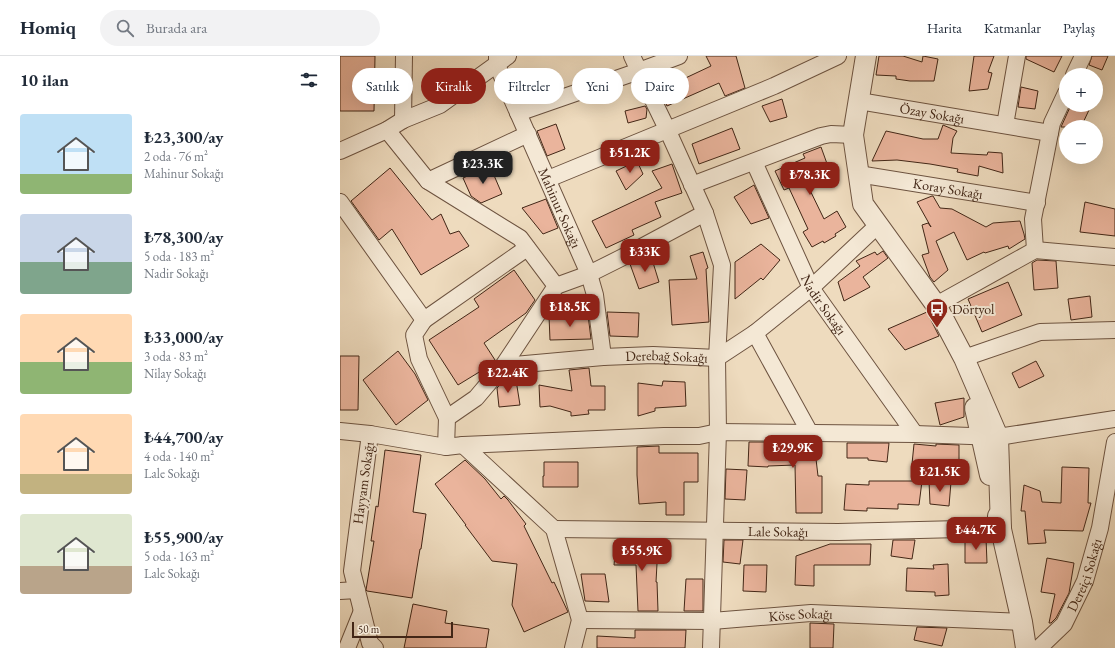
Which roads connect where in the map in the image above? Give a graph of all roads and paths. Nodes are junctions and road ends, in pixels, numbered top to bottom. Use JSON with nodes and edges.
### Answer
{"nodes":[{"id":1,"x":404,"y":56,"type":"edge"},
{"id":2,"x":632,"y":56,"type":"edge"},
{"id":3,"x":679,"y":56,"type":"edge"},
{"id":4,"x":838,"y":56,"type":"edge"},
{"id":5,"x":866,"y":56,"type":"edge"},
{"id":6,"x":1017,"y":56,"type":"edge"},
{"id":7,"x":1083,"y":56,"type":"edge"},
{"id":8,"x":501,"y":59,"type":"edge"},
{"id":9,"x":638,"y":68,"type":"edge"},
{"id":10,"x":647,"y":68,"type":"edge"},
{"id":11,"x":1077,"y":68,"type":"edge"},
{"id":12,"x":631,"y":74,"type":"edge"},
{"id":13,"x":859,"y":101,"type":"junction"},
{"id":14,"x":655,"y":104,"type":"edge"},
{"id":15,"x":1059,"y":108,"type":"edge"},
{"id":16,"x":518,"y":113,"type":"junction"},
{"id":17,"x":404,"y":120,"type":"junction"},
{"id":18,"x":1005,"y":125,"type":"junction"},
{"id":19,"x":667,"y":129,"type":"junction"},
{"id":20,"x":387,"y":130,"type":"junction"},
{"id":21,"x":1050,"y":133,"type":"junction"},
{"id":22,"x":528,"y":134,"type":"junction"},
{"id":23,"x":853,"y":135,"type":"junction"},
{"id":24,"x":340,"y":151,"type":"edge"},
{"id":25,"x":754,"y":162,"type":"junction"},
{"id":26,"x":858,"y":174,"type":"junction"},
{"id":27,"x":548,"y":178,"type":"junction"},
{"id":28,"x":428,"y":181,"type":"junction"},
{"id":29,"x":692,"y":185,"type":"junction"},
{"id":30,"x":340,"y":202,"type":"edge"},
{"id":31,"x":1037,"y":203,"type":"junction"},
{"id":32,"x":705,"y":212,"type":"junction"},
{"id":33,"x":878,"y":225,"type":"junction"},
{"id":34,"x":527,"y":248,"type":"junction"},
{"id":35,"x":1035,"y":250,"type":"junction"},
{"id":36,"x":1115,"y":257,"type":"edge"},
{"id":37,"x":589,"y":274,"type":"junction"},
{"id":38,"x":556,"y":286,"type":"junction"},
{"id":39,"x":810,"y":288,"type":"junction"},
{"id":40,"x":936,"y":305,"type":"junction"},
{"id":41,"x":424,"y":320,"type":"junction"},
{"id":42,"x":1115,"y":330,"type":"edge"},
{"id":43,"x":755,"y":333,"type":"junction"},
{"id":44,"x":603,"y":357,"type":"junction"},
{"id":45,"x":717,"y":358,"type":"junction"},
{"id":46,"x":964,"y":358,"type":"junction"},
{"id":47,"x":503,"y":366,"type":"junction"},
{"id":48,"x":447,"y":418,"type":"junction"},
{"id":49,"x":1115,"y":419,"type":"edge"},
{"id":50,"x":340,"y":431,"type":"edge"},
{"id":51,"x":718,"y":432,"type":"junction"},
{"id":52,"x":810,"y":433,"type":"junction"},
{"id":53,"x":370,"y":434,"type":"junction"},
{"id":54,"x":915,"y":434,"type":"junction"},
{"id":55,"x":990,"y":437,"type":"junction"},
{"id":56,"x":1115,"y":442,"type":"edge"},
{"id":57,"x":463,"y":445,"type":"junction"},
{"id":58,"x":446,"y":447,"type":"junction"},
{"id":59,"x":1001,"y":528,"type":"junction"},
{"id":60,"x":554,"y":529,"type":"junction"},
{"id":61,"x":715,"y":530,"type":"junction"},
{"id":62,"x":357,"y":590,"type":"junction"},
{"id":63,"x":340,"y":591,"type":"edge"},
{"id":64,"x":362,"y":611,"type":"junction"},
{"id":65,"x":580,"y":620,"type":"junction"},
{"id":66,"x":712,"y":621,"type":"junction"},
{"id":67,"x":1022,"y":622,"type":"junction"},
{"id":68,"x":347,"y":648,"type":"edge"},
{"id":69,"x":375,"y":648,"type":"edge"},
{"id":70,"x":573,"y":648,"type":"edge"},
{"id":71,"x":711,"y":648,"type":"edge"},
{"id":72,"x":1026,"y":648,"type":"edge"},
{"id":73,"x":1039,"y":648,"type":"edge"}],
"edges":[{"from":1,"to":17,"type":"street"},
{"from":2,"to":9,"type":"street"},
{"from":3,"to":10,"type":"street"},
{"from":4,"to":19,"type":"street"},
{"from":5,"to":13,"type":"street"},
{"from":6,"to":18,"type":"street"},
{"from":7,"to":11,"type":"street"},
{"from":8,"to":16,"type":"street","name":"Mahinur Sokağı"},
{"from":8,"to":17,"type":"street"},
{"from":12,"to":16,"type":"street"},
{"from":13,"to":18,"type":"street","name":"Özay Sokağı"},
{"from":13,"to":23,"type":"street"},
{"from":14,"to":19,"type":"street"},
{"from":15,"to":21,"type":"street"},
{"from":16,"to":22,"type":"street","name":"Mahinur Sokağı"},
{"from":17,"to":20,"type":"street"},
{"from":18,"to":21,"type":"street","name":"Özay Sokağı"},
{"from":19,"to":27,"type":"street"},
{"from":19,"to":29,"type":"street"},
{"from":20,"to":24,"type":"street"},
{"from":20,"to":28,"type":"street"},
{"from":21,"to":31,"type":"street"},
{"from":22,"to":27,"type":"street","name":"Mahinur Sokağı"},
{"from":22,"to":28,"type":"street"},
{"from":23,"to":25,"type":"street"},
{"from":23,"to":26,"type":"street"},
{"from":25,"to":29,"type":"street"},
{"from":25,"to":39,"type":"street","name":"Nadir Sokağı"},
{"from":26,"to":31,"type":"street","name":"Koray Sokağı"},
{"from":26,"to":33,"type":"street"},
{"from":27,"to":37,"type":"street","name":"Mahinur Sokağı"},
{"from":28,"to":34,"type":"street"},
{"from":29,"to":32,"type":"street"},
{"from":30,"to":41,"type":"street"},
{"from":31,"to":35,"type":"street"},
{"from":32,"to":37,"type":"street"},
{"from":32,"to":45,"type":"street"},
{"from":33,"to":39,"type":"street","name":"Derebağ Sokağı"},
{"from":33,"to":40,"type":"street"},
{"from":34,"to":38,"type":"street"},
{"from":34,"to":41,"type":"street"},
{"from":35,"to":36,"type":"street"},
{"from":35,"to":40,"type":"street"},
{"from":37,"to":38,"type":"street"},
{"from":37,"to":44,"type":"street","name":"Mahinur Sokağı"},
{"from":38,"to":47,"type":"street"},
{"from":39,"to":43,"type":"street","name":"Derebağ Sokağı"},
{"from":39,"to":54,"type":"street","name":"Nadir Sokağı"},
{"from":40,"to":46,"type":"street"},
{"from":41,"to":48,"type":"street"},
{"from":42,"to":46,"type":"street"},
{"from":43,"to":45,"type":"street","name":"Derebağ Sokağı"},
{"from":43,"to":52,"type":"street"},
{"from":44,"to":45,"type":"street","name":"Derebağ Sokağı"},
{"from":44,"to":47,"type":"street","name":"Derebağ Sokağı"},
{"from":45,"to":51,"type":"street"},
{"from":46,"to":55,"type":"street"},
{"from":47,"to":48,"type":"street"},
{"from":48,"to":58,"type":"street"},
{"from":49,"to":55,"type":"street"},
{"from":50,"to":53,"type":"street"},
{"from":51,"to":52,"type":"street"},
{"from":51,"to":57,"type":"street"},
{"from":51,"to":61,"type":"street"},
{"from":52,"to":54,"type":"street"},
{"from":53,"to":58,"type":"street"},
{"from":53,"to":62,"type":"street","name":"Hayyam Sokağı"},
{"from":54,"to":55,"type":"street"},
{"from":55,"to":59,"type":"street"},
{"from":56,"to":73,"type":"street","name":"Dereiçi Sokağı"},
{"from":57,"to":58,"type":"street"},
{"from":57,"to":60,"type":"street"},
{"from":59,"to":61,"type":"street","name":"Lale Sokağı"},
{"from":59,"to":67,"type":"street"},
{"from":60,"to":61,"type":"street","name":"Lale Sokağı"},
{"from":60,"to":65,"type":"street"},
{"from":61,"to":66,"type":"street"},
{"from":62,"to":63,"type":"street"},
{"from":62,"to":64,"type":"street","name":"Hayyam Sokağı"},
{"from":64,"to":68,"type":"street"},
{"from":64,"to":69,"type":"street","name":"Hayyam Sokağı"},
{"from":65,"to":66,"type":"street","name":"Köse Sokağı"},
{"from":65,"to":70,"type":"street"},
{"from":66,"to":67,"type":"street","name":"Köse Sokağı"},
{"from":66,"to":71,"type":"street"},
{"from":67,"to":72,"type":"street"}]}
